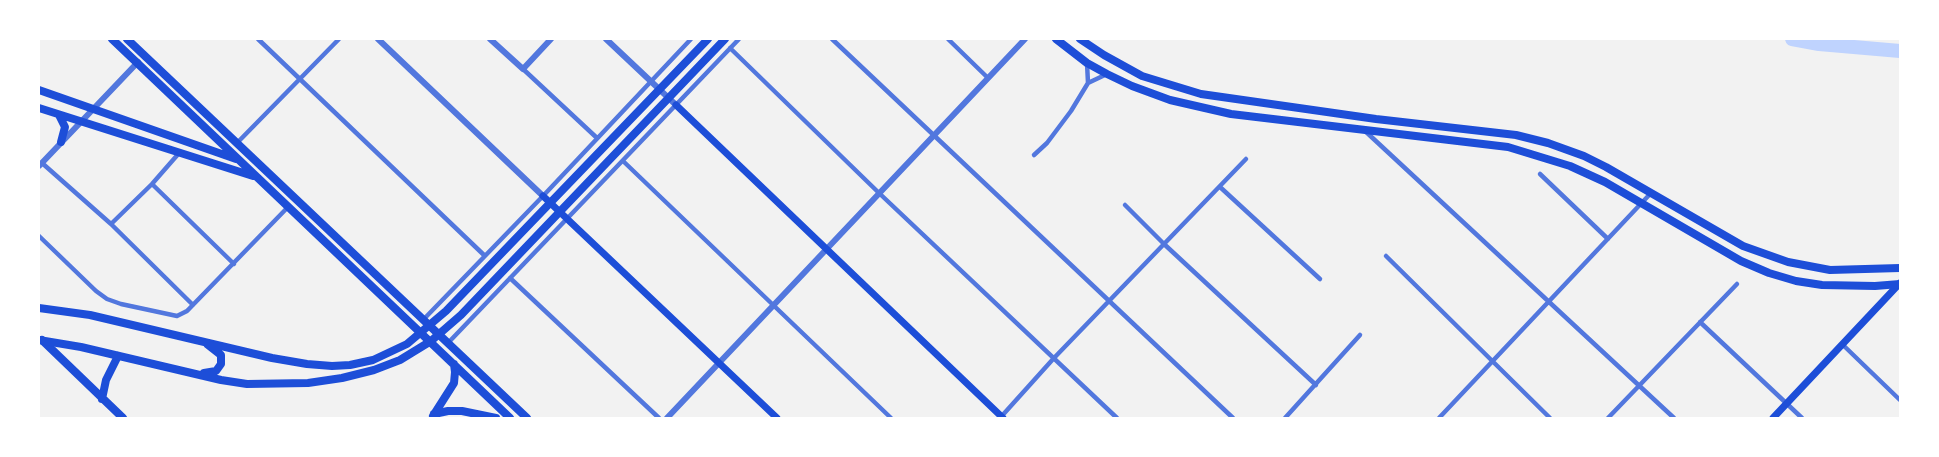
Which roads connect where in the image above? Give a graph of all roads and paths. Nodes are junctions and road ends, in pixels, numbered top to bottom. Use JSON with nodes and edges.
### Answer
{"nodes":[{"id":1,"x":112,"y":39,"type":"edge"},
{"id":2,"x":127,"y":39,"type":"edge"},
{"id":3,"x":258,"y":39,"type":"edge"},
{"id":4,"x":339,"y":39,"type":"edge"},
{"id":5,"x":378,"y":39,"type":"edge"},
{"id":6,"x":490,"y":39,"type":"edge"},
{"id":7,"x":551,"y":39,"type":"edge"},
{"id":8,"x":606,"y":39,"type":"edge"},
{"id":9,"x":692,"y":39,"type":"edge"},
{"id":10,"x":708,"y":39,"type":"edge"},
{"id":11,"x":725,"y":39,"type":"edge"},
{"id":12,"x":739,"y":39,"type":"edge"},
{"id":13,"x":832,"y":39,"type":"edge"},
{"id":14,"x":948,"y":39,"type":"edge"},
{"id":15,"x":1025,"y":39,"type":"edge"},
{"id":16,"x":1056,"y":39,"type":"edge"},
{"id":17,"x":1080,"y":39,"type":"edge"},
{"id":18,"x":730,"y":48,"type":"junction"},
{"id":19,"x":138,"y":62,"type":"junction"},
{"id":20,"x":1087,"y":63,"type":"junction"},
{"id":21,"x":523,"y":69,"type":"junction"},
{"id":22,"x":1107,"y":74,"type":"junction"},
{"id":23,"x":298,"y":78,"type":"junction"},
{"id":24,"x":988,"y":78,"type":"junction"},
{"id":25,"x":652,"y":82,"type":"junction"},
{"id":26,"x":1088,"y":83,"type":"junction"},
{"id":27,"x":39,"y":90,"type":"edge"},
{"id":28,"x":676,"y":105,"type":"junction"},
{"id":29,"x":39,"y":108,"type":"edge"},
{"id":30,"x":93,"y":109,"type":"junction"},
{"id":31,"x":59,"y":115,"type":"junction"},
{"id":32,"x":80,"y":122,"type":"junction"},
{"id":33,"x":1364,"y":130,"type":"junction"},
{"id":34,"x":934,"y":136,"type":"junction"},
{"id":35,"x":597,"y":138,"type":"junction"},
{"id":36,"x":61,"y":142,"type":"junction"},
{"id":37,"x":236,"y":144,"type":"junction"},
{"id":38,"x":180,"y":152,"type":"junction"},
{"id":39,"x":1034,"y":156,"type":"dead end"},
{"id":40,"x":1246,"y":159,"type":"dead end"},
{"id":41,"x":239,"y":160,"type":"junction"},
{"id":42,"x":255,"y":162,"type":"junction"},
{"id":43,"x":623,"y":162,"type":"junction"},
{"id":44,"x":40,"y":165,"type":"edge"},
{"id":45,"x":1540,"y":174,"type":"dead end"},
{"id":46,"x":258,"y":177,"type":"junction"},
{"id":47,"x":152,"y":184,"type":"junction"},
{"id":48,"x":1220,"y":187,"type":"junction"},
{"id":49,"x":879,"y":192,"type":"junction"},
{"id":50,"x":1652,"y":193,"type":"junction"},
{"id":51,"x":543,"y":196,"type":"junction"},
{"id":52,"x":1643,"y":203,"type":"junction"},
{"id":53,"x":1125,"y":205,"type":"dead end"},
{"id":54,"x":288,"y":207,"type":"junction"},
{"id":55,"x":568,"y":219,"type":"junction"},
{"id":56,"x":111,"y":224,"type":"junction"},
{"id":57,"x":39,"y":236,"type":"edge"},
{"id":58,"x":1608,"y":239,"type":"junction"},
{"id":59,"x":1164,"y":244,"type":"junction"},
{"id":60,"x":826,"y":249,"type":"junction"},
{"id":61,"x":485,"y":255,"type":"junction"},
{"id":62,"x":1386,"y":256,"type":"dead end"},
{"id":63,"x":234,"y":264,"type":"junction"},
{"id":64,"x":1900,"y":268,"type":"edge"},
{"id":65,"x":1843,"y":271,"type":"junction"},
{"id":66,"x":510,"y":278,"type":"junction"},
{"id":67,"x":1320,"y":279,"type":"dead end"},
{"id":68,"x":1737,"y":284,"type":"dead end"},
{"id":69,"x":1900,"y":284,"type":"edge"},
{"id":70,"x":1847,"y":286,"type":"junction"},
{"id":71,"x":1110,"y":302,"type":"junction"},
{"id":72,"x":1550,"y":302,"type":"junction"},
{"id":73,"x":193,"y":304,"type":"junction"},
{"id":74,"x":772,"y":305,"type":"junction"},
{"id":75,"x":39,"y":308,"type":"edge"},
{"id":76,"x":424,"y":320,"type":"junction"},
{"id":77,"x":1700,"y":322,"type":"junction"},
{"id":78,"x":1360,"y":335,"type":"dead end"},
{"id":79,"x":196,"y":339,"type":"junction"},
{"id":80,"x":41,"y":340,"type":"edge"},
{"id":81,"x":448,"y":343,"type":"junction"},
{"id":82,"x":1842,"y":345,"type":"junction"},
{"id":83,"x":118,"y":356,"type":"junction"},
{"id":84,"x":1054,"y":358,"type":"junction"},
{"id":85,"x":1493,"y":362,"type":"junction"},
{"id":86,"x":719,"y":363,"type":"junction"},
{"id":87,"x":454,"y":364,"type":"junction"},
{"id":88,"x":182,"y":371,"type":"junction"},
{"id":89,"x":1316,"y":385,"type":"junction"},
{"id":90,"x":1640,"y":385,"type":"junction"},
{"id":91,"x":102,"y":399,"type":"junction"},
{"id":92,"x":1900,"y":400,"type":"edge"},
{"id":93,"x":1787,"y":404,"type":"junction"},
{"id":94,"x":1289,"y":413,"type":"junction"},
{"id":95,"x":432,"y":416,"type":"edge"},
{"id":96,"x":123,"y":418,"type":"edge"},
{"id":97,"x":496,"y":418,"type":"edge"},
{"id":98,"x":510,"y":418,"type":"edge"},
{"id":99,"x":527,"y":418,"type":"edge"},
{"id":100,"x":659,"y":418,"type":"edge"},
{"id":101,"x":667,"y":418,"type":"edge"},
{"id":102,"x":777,"y":418,"type":"edge"},
{"id":103,"x":891,"y":418,"type":"edge"},
{"id":104,"x":1001,"y":418,"type":"edge"},
{"id":105,"x":1117,"y":418,"type":"edge"},
{"id":106,"x":1233,"y":418,"type":"edge"},
{"id":107,"x":1285,"y":418,"type":"edge"},
{"id":108,"x":1295,"y":418,"type":"edge"},
{"id":109,"x":1439,"y":418,"type":"edge"},
{"id":110,"x":1550,"y":418,"type":"edge"},
{"id":111,"x":1608,"y":418,"type":"edge"},
{"id":112,"x":1674,"y":418,"type":"edge"},
{"id":113,"x":1773,"y":418,"type":"edge"},
{"id":114,"x":1802,"y":418,"type":"edge"}],
"edges":[{"from":1,"to":19,"type":"main road"},
{"from":2,"to":37,"type":"main road"},
{"from":3,"to":23,"type":"street"},
{"from":4,"to":23,"type":"street"},
{"from":5,"to":51,"type":"street"},
{"from":6,"to":21,"type":"street"},
{"from":7,"to":21,"type":"street"},
{"from":8,"to":25,"type":"street"},
{"from":9,"to":25,"type":"street"},
{"from":10,"to":79,"type":"main road"},
{"from":11,"to":88,"type":"main road"},
{"from":12,"to":18,"type":"street"},
{"from":13,"to":34,"type":"street"},
{"from":14,"to":24,"type":"street"},
{"from":15,"to":24,"type":"street"},
{"from":16,"to":20,"type":"main road"},
{"from":17,"to":50,"type":"main road"},
{"from":18,"to":28,"type":"street"},
{"from":18,"to":49,"type":"street"},
{"from":19,"to":30,"type":"street"},
{"from":19,"to":41,"type":"main road"},
{"from":20,"to":22,"type":"main road"},
{"from":20,"to":26,"type":"street"},
{"from":21,"to":35,"type":"street"},
{"from":22,"to":26,"type":"street"},
{"from":22,"to":33,"type":"main road"},
{"from":23,"to":37,"type":"street"},
{"from":23,"to":61,"type":"street"},
{"from":24,"to":34,"type":"street"},
{"from":25,"to":28,"type":"street"},
{"from":25,"to":35,"type":"street"},
{"from":26,"to":39,"type":"street"},
{"from":27,"to":30,"type":"main road"},
{"from":28,"to":43,"type":"street"},
{"from":28,"to":60,"type":"main road"},
{"from":29,"to":31,"type":"main road"},
{"from":30,"to":32,"type":"street"},
{"from":30,"to":41,"type":"main road"},
{"from":31,"to":32,"type":"main road"},
{"from":31,"to":36,"type":"main road"},
{"from":32,"to":36,"type":"street"},
{"from":32,"to":38,"type":"main road"},
{"from":33,"to":52,"type":"main road"},
{"from":33,"to":72,"type":"street"},
{"from":34,"to":49,"type":"street"},
{"from":34,"to":71,"type":"street"},
{"from":35,"to":51,"type":"street"},
{"from":36,"to":44,"type":"street"},
{"from":37,"to":42,"type":"main road"},
{"from":38,"to":46,"type":"main road"},
{"from":38,"to":47,"type":"street"},
{"from":40,"to":48,"type":"street"},
{"from":41,"to":42,"type":"main road"},
{"from":41,"to":46,"type":"main road"},
{"from":42,"to":76,"type":"main road"},
{"from":43,"to":55,"type":"street"},
{"from":43,"to":74,"type":"street"},
{"from":44,"to":56,"type":"street"},
{"from":45,"to":58,"type":"street"},
{"from":46,"to":54,"type":"main road"},
{"from":47,"to":56,"type":"street"},
{"from":47,"to":63,"type":"street"},
{"from":48,"to":59,"type":"street"},
{"from":48,"to":67,"type":"street"},
{"from":49,"to":60,"type":"street"},
{"from":49,"to":84,"type":"street"},
{"from":50,"to":52,"type":"street"},
{"from":50,"to":65,"type":"main road"},
{"from":51,"to":55,"type":"main road"},
{"from":51,"to":61,"type":"street"},
{"from":52,"to":58,"type":"street"},
{"from":52,"to":70,"type":"main road"},
{"from":53,"to":59,"type":"street"},
{"from":54,"to":63,"type":"street"},
{"from":54,"to":87,"type":"main road"},
{"from":55,"to":66,"type":"street"},
{"from":55,"to":86,"type":"main road"},
{"from":56,"to":73,"type":"street"},
{"from":57,"to":73,"type":"street"},
{"from":58,"to":72,"type":"street"},
{"from":59,"to":71,"type":"street"},
{"from":59,"to":89,"type":"street"},
{"from":60,"to":74,"type":"street"},
{"from":60,"to":104,"type":"main road"},
{"from":61,"to":76,"type":"street"},
{"from":62,"to":85,"type":"street"},
{"from":63,"to":73,"type":"street"},
{"from":64,"to":65,"type":"main road"},
{"from":65,"to":70,"type":"main road"},
{"from":66,"to":81,"type":"street"},
{"from":66,"to":100,"type":"street"},
{"from":68,"to":77,"type":"street"},
{"from":69,"to":70,"type":"main road"},
{"from":69,"to":82,"type":"main road"},
{"from":71,"to":84,"type":"street"},
{"from":71,"to":106,"type":"street"},
{"from":72,"to":85,"type":"street"},
{"from":72,"to":90,"type":"street"},
{"from":74,"to":86,"type":"street"},
{"from":74,"to":103,"type":"street"},
{"from":75,"to":79,"type":"main road"},
{"from":76,"to":81,"type":"main road"},
{"from":77,"to":90,"type":"street"},
{"from":77,"to":93,"type":"street"},
{"from":78,"to":89,"type":"street"},
{"from":79,"to":88,"type":"main road"},
{"from":80,"to":83,"type":"main road"},
{"from":80,"to":91,"type":"main road"},
{"from":81,"to":99,"type":"main road"},
{"from":82,"to":92,"type":"street"},
{"from":82,"to":93,"type":"main road"},
{"from":83,"to":88,"type":"main road"},
{"from":83,"to":91,"type":"main road"},
{"from":84,"to":104,"type":"street"},
{"from":84,"to":105,"type":"street"},
{"from":85,"to":109,"type":"street"},
{"from":85,"to":110,"type":"street"},
{"from":86,"to":101,"type":"street"},
{"from":86,"to":102,"type":"main road"},
{"from":87,"to":95,"type":"main road"},
{"from":87,"to":98,"type":"main road"},
{"from":89,"to":94,"type":"street"},
{"from":90,"to":111,"type":"street"},
{"from":90,"to":112,"type":"street"},
{"from":91,"to":96,"type":"main road"},
{"from":93,"to":113,"type":"main road"},
{"from":93,"to":114,"type":"street"},
{"from":94,"to":107,"type":"street"},
{"from":94,"to":108,"type":"street"},
{"from":95,"to":97,"type":"main road"}]}
